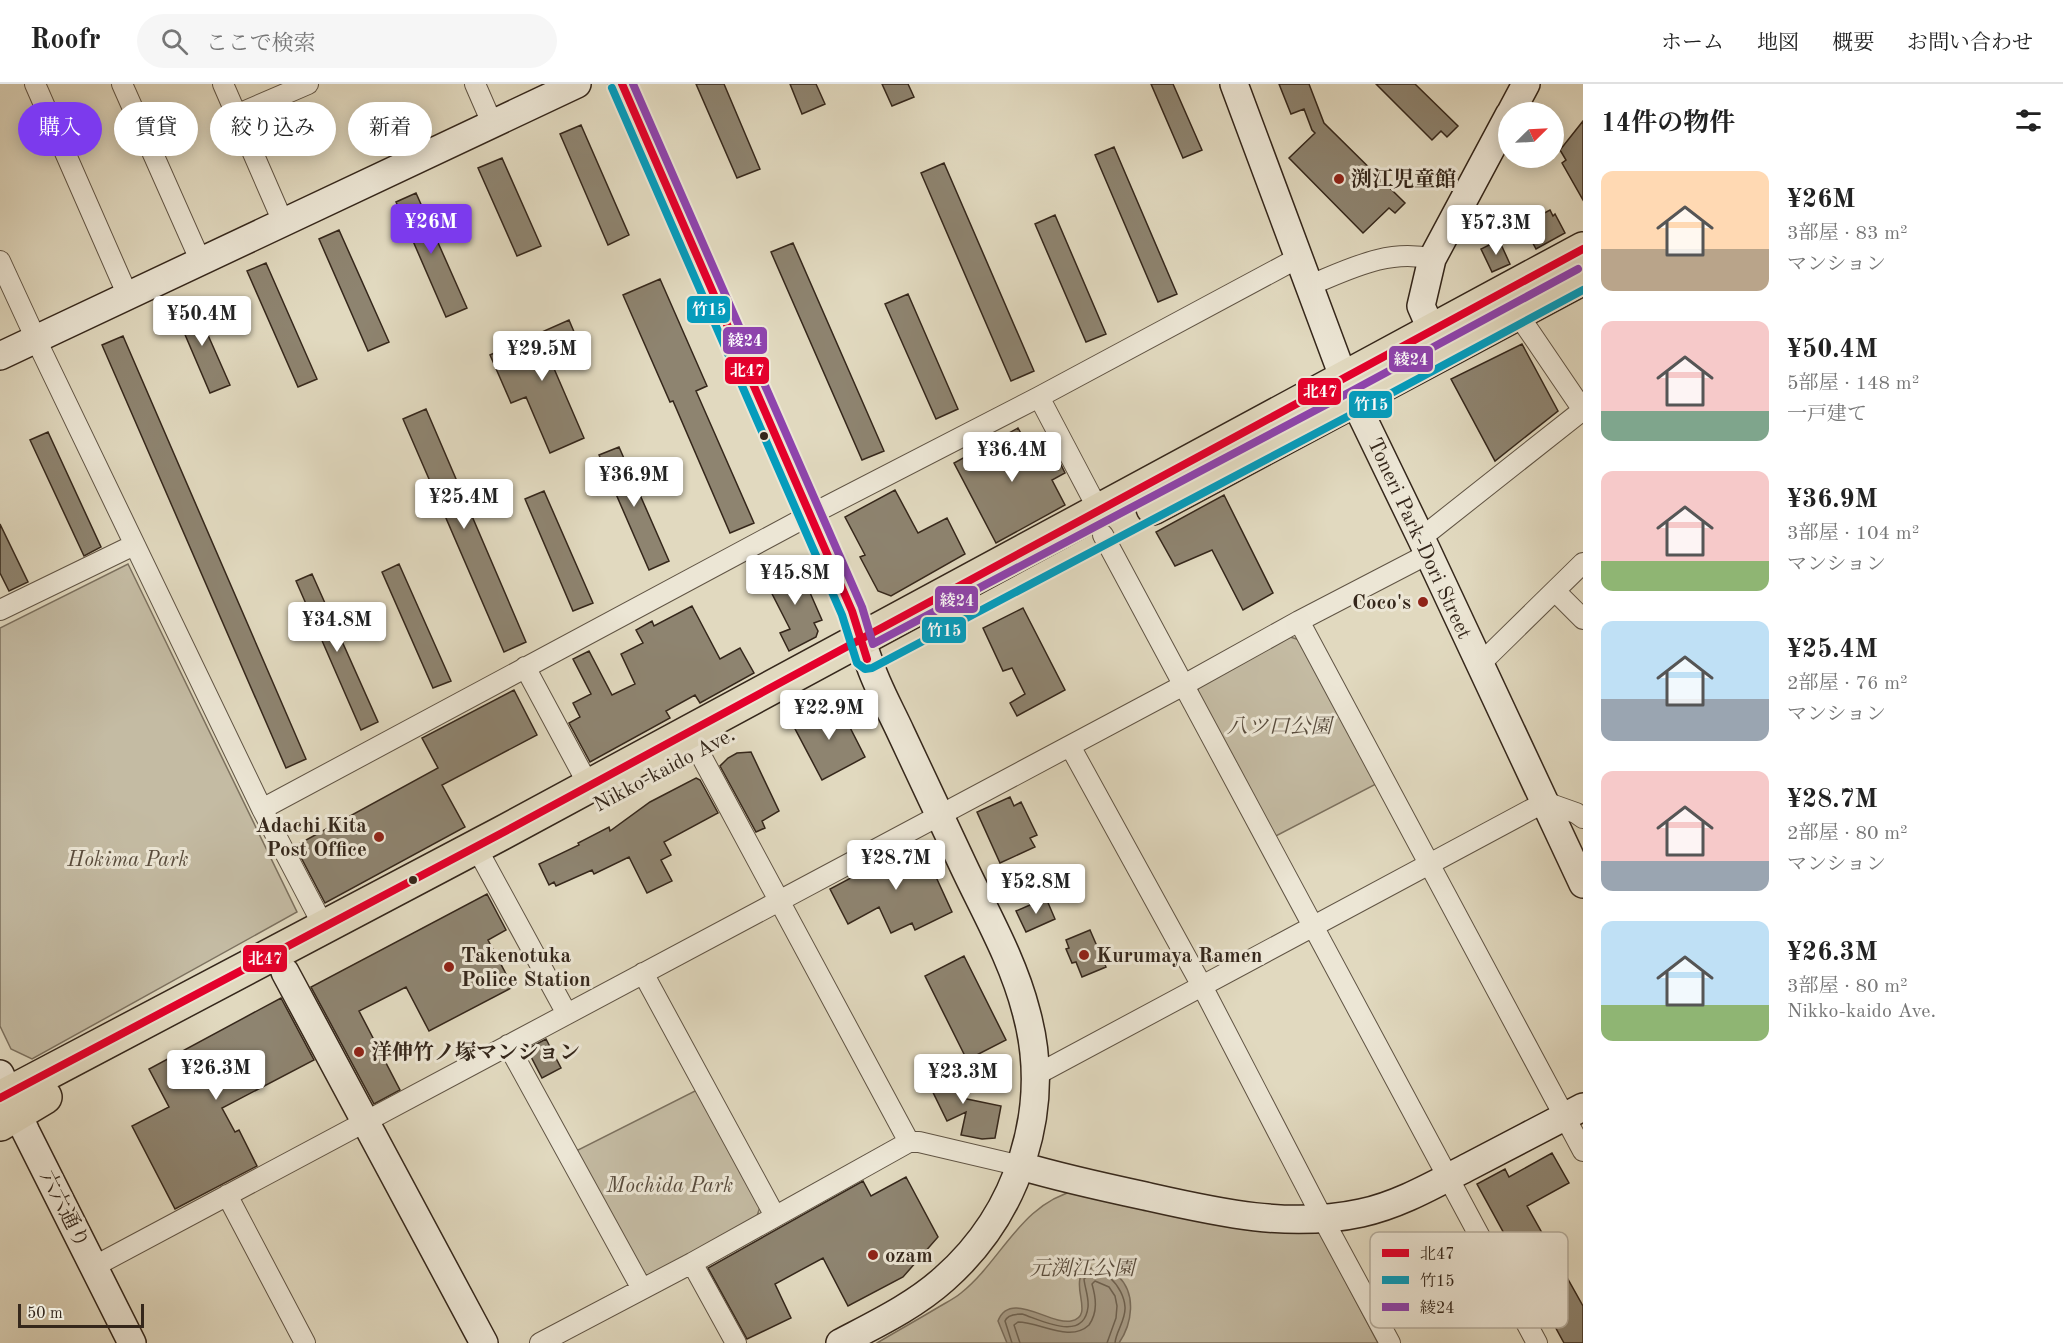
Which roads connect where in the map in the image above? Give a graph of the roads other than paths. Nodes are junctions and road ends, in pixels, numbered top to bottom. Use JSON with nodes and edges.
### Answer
{"nodes":[{"id":1,"x":35,"y":84,"type":"edge"},
{"id":2,"x":122,"y":84,"type":"edge"},
{"id":3,"x":223,"y":84,"type":"edge"},
{"id":4,"x":308,"y":84,"type":"edge"},
{"id":5,"x":475,"y":84,"type":"edge"},
{"id":6,"x":577,"y":84,"type":"edge"},
{"id":7,"x":622,"y":84,"type":"edge"},
{"id":8,"x":1234,"y":84,"type":"edge"},
{"id":9,"x":1526,"y":84,"type":"edge"},
{"id":10,"x":231,"y":102,"type":"edge"},
{"id":11,"x":267,"y":102,"type":"edge"},
{"id":12,"x":1516,"y":102,"type":"edge"},
{"id":13,"x":492,"y":123,"type":"junction"},
{"id":14,"x":1498,"y":136,"type":"edge"},
{"id":15,"x":255,"y":156,"type":"edge"},
{"id":16,"x":283,"y":222,"type":"junction"},
{"id":17,"x":1583,"y":249,"type":"edge"},
{"id":18,"x":1298,"y":258,"type":"junction"},
{"id":19,"x":1432,"y":259,"type":"junction"},
{"id":20,"x":0,"y":261,"type":"edge"},
{"id":21,"x":201,"y":262,"type":"junction"},
{"id":22,"x":1583,"y":278,"type":"edge"},
{"id":23,"x":1308,"y":286,"type":"junction"},
{"id":24,"x":128,"y":296,"type":"junction"},
{"id":25,"x":1517,"y":313,"type":"junction"},
{"id":26,"x":1432,"y":332,"type":"junction"},
{"id":27,"x":36,"y":340,"type":"junction"},
{"id":28,"x":0,"y":356,"type":"edge"},
{"id":29,"x":1350,"y":390,"type":"junction"},
{"id":30,"x":1039,"y":397,"type":"junction"},
{"id":31,"x":1583,"y":410,"type":"edge"},
{"id":32,"x":810,"y":515,"type":"junction"},
{"id":33,"x":1101,"y":523,"type":"junction"},
{"id":34,"x":134,"y":545,"type":"junction"},
{"id":35,"x":1425,"y":546,"type":"junction"},
{"id":36,"x":1583,"y":562,"type":"edge"},
{"id":37,"x":1555,"y":591,"type":"junction"},
{"id":38,"x":0,"y":610,"type":"edge"},
{"id":39,"x":1583,"y":620,"type":"edge"},
{"id":40,"x":1299,"y":621,"type":"junction"},
{"id":41,"x":865,"y":649,"type":"junction"},
{"id":42,"x":1480,"y":664,"type":"junction"},
{"id":43,"x":525,"y":667,"type":"junction"},
{"id":44,"x":1182,"y":686,"type":"junction"},
{"id":45,"x":1070,"y":746,"type":"junction"},
{"id":46,"x":698,"y":750,"type":"junction"},
{"id":47,"x":589,"y":786,"type":"junction"},
{"id":48,"x":1545,"y":802,"type":"junction"},
{"id":49,"x":262,"y":809,"type":"junction"},
{"id":50,"x":939,"y":814,"type":"junction"},
{"id":51,"x":1583,"y":818,"type":"edge"},
{"id":52,"x":481,"y":856,"type":"junction"},
{"id":53,"x":1428,"y":864,"type":"junction"},
{"id":54,"x":1583,"y":884,"type":"edge"},
{"id":55,"x":778,"y":902,"type":"junction"},
{"id":56,"x":1313,"y":926,"type":"junction"},
{"id":57,"x":324,"y":927,"type":"junction"},
{"id":58,"x":285,"y":972,"type":"junction"},
{"id":59,"x":643,"y":974,"type":"junction"},
{"id":60,"x":1202,"y":986,"type":"junction"},
{"id":61,"x":567,"y":1014,"type":"junction"},
{"id":62,"x":508,"y":1045,"type":"junction"},
{"id":63,"x":1036,"y":1075,"type":"junction"},
{"id":64,"x":5,"y":1101,"type":"edge"},
{"id":65,"x":1574,"y":1112,"type":"edge"},
{"id":66,"x":365,"y":1120,"type":"junction"},
{"id":67,"x":909,"y":1142,"type":"junction"},
{"id":68,"x":1583,"y":1151,"type":"edge"},
{"id":69,"x":1021,"y":1166,"type":"junction"},
{"id":70,"x":1448,"y":1178,"type":"junction"},
{"id":71,"x":227,"y":1195,"type":"junction"},
{"id":72,"x":775,"y":1216,"type":"junction"},
{"id":73,"x":1323,"y":1219,"type":"junction"},
{"id":74,"x":1477,"y":1232,"type":"edge"},
{"id":75,"x":692,"y":1263,"type":"junction"},
{"id":76,"x":93,"y":1266,"type":"junction"},
{"id":77,"x":642,"y":1289,"type":"junction"},
{"id":78,"x":1370,"y":1306,"type":"edge"},
{"id":79,"x":1382,"y":1328,"type":"edge"},
{"id":80,"x":1529,"y":1328,"type":"edge"},
{"id":81,"x":132,"y":1343,"type":"edge"},
{"id":82,"x":305,"y":1343,"type":"edge"},
{"id":83,"x":484,"y":1343,"type":"edge"},
{"id":84,"x":540,"y":1343,"type":"edge"},
{"id":85,"x":735,"y":1343,"type":"edge"},
{"id":86,"x":842,"y":1343,"type":"edge"},
{"id":87,"x":1390,"y":1343,"type":"edge"},
{"id":88,"x":1537,"y":1343,"type":"edge"}],
"edges":[{"from":1,"to":24,"type":"street"},
{"from":2,"to":21,"type":"street"},
{"from":3,"to":10,"type":"street"},
{"from":4,"to":11,"type":"street"},
{"from":5,"to":13,"type":"street"},
{"from":6,"to":13,"type":"street"},
{"from":7,"to":32,"type":"street"},
{"from":8,"to":18,"type":"street","name":"Toneri Park-Dori Street"},
{"from":9,"to":12,"type":"street"},
{"from":13,"to":16,"type":"street"},
{"from":14,"to":19,"type":"street"},
{"from":15,"to":16,"type":"street"},
{"from":16,"to":21,"type":"street"},
{"from":17,"to":26,"type":"highway","name":"Nikko-kaido Ave."},
{"from":18,"to":23,"type":"street","name":"Toneri Park-Dori Street"},
{"from":18,"to":30,"type":"street"},
{"from":19,"to":23,"type":"street"},
{"from":19,"to":26,"type":"street"},
{"from":20,"to":27,"type":"street"},
{"from":21,"to":24,"type":"street"},
{"from":22,"to":25,"type":"highway","name":"Nikko-kaido Ave."},
{"from":23,"to":29,"type":"street","name":"Toneri Park-Dori Street"},
{"from":24,"to":27,"type":"street"},
{"from":25,"to":29,"type":"highway","name":"Nikko-kaido Ave."},
{"from":25,"to":31,"type":"street"},
{"from":26,"to":29,"type":"highway","name":"Nikko-kaido Ave."},
{"from":27,"to":28,"type":"street"},
{"from":27,"to":34,"type":"street"},
{"from":29,"to":33,"type":"highway","name":"Nikko-kaido Ave."},
{"from":29,"to":35,"type":"street","name":"Toneri Park-Dori Street"},
{"from":30,"to":32,"type":"street"},
{"from":30,"to":33,"type":"street"},
{"from":31,"to":35,"type":"street"},
{"from":32,"to":41,"type":"street"},
{"from":32,"to":43,"type":"street"},
{"from":33,"to":41,"type":"highway","name":"Nikko-kaido Ave."},
{"from":33,"to":44,"type":"street"},
{"from":34,"to":38,"type":"street"},
{"from":34,"to":49,"type":"street"},
{"from":35,"to":40,"type":"street"},
{"from":35,"to":42,"type":"street","name":"Toneri Park-Dori Street"},
{"from":36,"to":37,"type":"street"},
{"from":37,"to":39,"type":"street"},
{"from":37,"to":42,"type":"street"},
{"from":40,"to":44,"type":"street"},
{"from":40,"to":53,"type":"street"},
{"from":41,"to":46,"type":"highway","name":"Nikko-kaido Ave."},
{"from":41,"to":47,"type":"highway","name":"Nikko-kaido Ave."},
{"from":41,"to":50,"type":"street"},
{"from":42,"to":48,"type":"street","name":"Toneri Park-Dori Street"},
{"from":43,"to":47,"type":"street"},
{"from":43,"to":49,"type":"street"},
{"from":44,"to":45,"type":"street"},
{"from":44,"to":56,"type":"street"},
{"from":45,"to":50,"type":"street"},
{"from":45,"to":60,"type":"street"},
{"from":46,"to":52,"type":"highway","name":"Nikko-kaido Ave."},
{"from":46,"to":55,"type":"street"},
{"from":47,"to":52,"type":"highway","name":"Nikko-kaido Ave."},
{"from":48,"to":51,"type":"street"},
{"from":48,"to":53,"type":"street"},
{"from":48,"to":54,"type":"street","name":"Toneri Park-Dori Street"},
{"from":49,"to":57,"type":"street"},
{"from":50,"to":55,"type":"street"},
{"from":50,"to":63,"type":"street"},
{"from":52,"to":57,"type":"highway","name":"Nikko-kaido Ave."},
{"from":52,"to":58,"type":"highway","name":"Nikko-kaido Ave."},
{"from":52,"to":61,"type":"street"},
{"from":53,"to":56,"type":"street"},
{"from":53,"to":65,"type":"street"},
{"from":55,"to":59,"type":"street"},
{"from":55,"to":67,"type":"street"},
{"from":56,"to":60,"type":"street"},
{"from":56,"to":70,"type":"street"},
{"from":57,"to":64,"type":"highway","name":"Nikko-kaido Ave."},
{"from":58,"to":64,"type":"highway","name":"Nikko-kaido Ave."},
{"from":58,"to":66,"type":"street"},
{"from":59,"to":61,"type":"street"},
{"from":59,"to":72,"type":"street"},
{"from":60,"to":63,"type":"street"},
{"from":60,"to":73,"type":"street"},
{"from":61,"to":62,"type":"street"},
{"from":62,"to":66,"type":"street"},
{"from":62,"to":77,"type":"street"},
{"from":63,"to":69,"type":"street"},
{"from":64,"to":76,"type":"street","name":"六六通り"},
{"from":65,"to":68,"type":"street"},
{"from":65,"to":70,"type":"street"},
{"from":66,"to":71,"type":"street"},
{"from":66,"to":83,"type":"street"},
{"from":67,"to":69,"type":"street"},
{"from":67,"to":72,"type":"street"},
{"from":69,"to":73,"type":"street"},
{"from":69,"to":86,"type":"street"},
{"from":70,"to":73,"type":"street"},
{"from":70,"to":74,"type":"street"},
{"from":71,"to":76,"type":"street"},
{"from":71,"to":82,"type":"street"},
{"from":72,"to":75,"type":"street"},
{"from":73,"to":78,"type":"street"},
{"from":75,"to":77,"type":"street"},
{"from":75,"to":85,"type":"street"},
{"from":76,"to":81,"type":"street","name":"六六通り"},
{"from":77,"to":84,"type":"street"},
{"from":79,"to":87,"type":"street"},
{"from":80,"to":88,"type":"street"}]}
